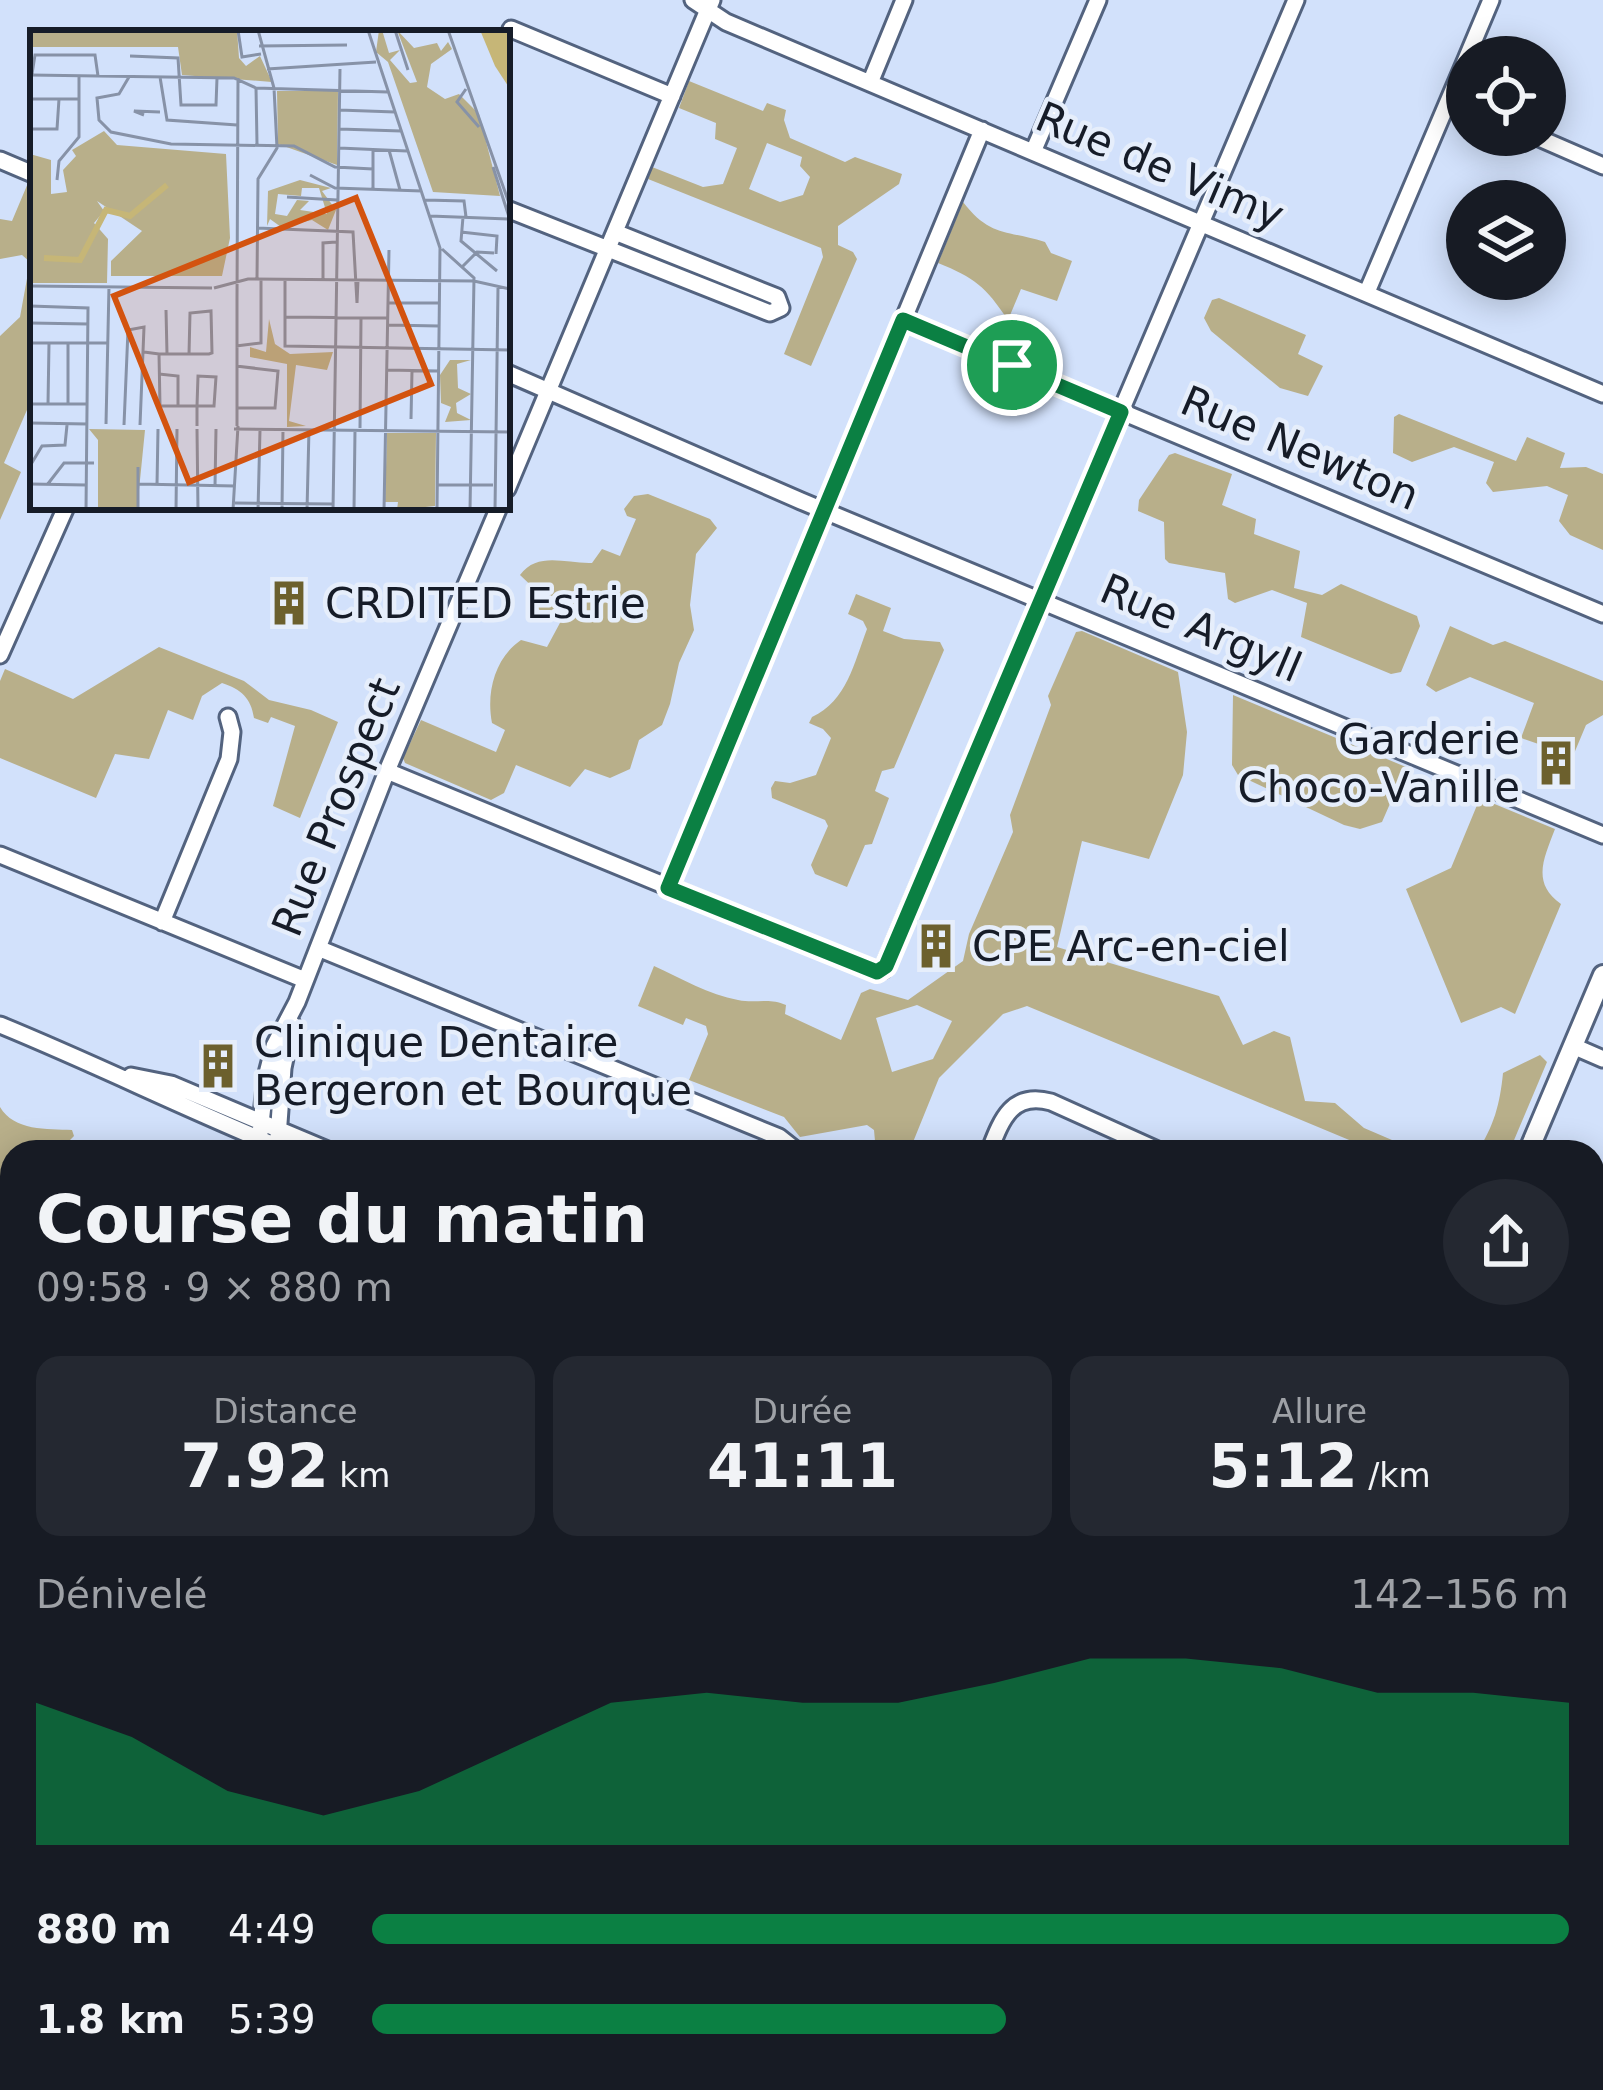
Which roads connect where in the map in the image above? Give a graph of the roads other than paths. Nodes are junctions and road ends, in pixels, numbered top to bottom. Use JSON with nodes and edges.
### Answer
{"nodes":[{"id":1,"x":693,"y":0,"type":"edge"},
{"id":2,"x":904,"y":0,"type":"edge"},
{"id":3,"x":1098,"y":0,"type":"edge"},
{"id":4,"x":1296,"y":0,"type":"edge"},
{"id":5,"x":1491,"y":0,"type":"edge"},
{"id":6,"x":710,"y":5,"type":"edge"},
{"id":7,"x":511,"y":29,"type":"dead end"},
{"id":8,"x":1476,"y":36,"type":"edge"},
{"id":9,"x":870,"y":83,"type":"junction"},
{"id":10,"x":672,"y":96,"type":"junction"},
{"id":11,"x":1446,"y":107,"type":"edge"},
{"id":12,"x":982,"y":130,"type":"junction"},
{"id":13,"x":1566,"y":150,"type":"edge"},
{"id":14,"x":1033,"y":152,"type":"junction"},
{"id":15,"x":0,"y":160,"type":"edge"},
{"id":16,"x":1603,"y":166,"type":"edge"},
{"id":17,"x":30,"y":173,"type":"edge"},
{"id":18,"x":510,"y":210,"type":"edge"},
{"id":19,"x":1202,"y":223,"type":"junction"},
{"id":20,"x":612,"y":239,"type":"junction"},
{"id":21,"x":1367,"y":292,"type":"junction"},
{"id":22,"x":903,"y":320,"type":"junction"},
{"id":23,"x":510,"y":375,"type":"edge"},
{"id":24,"x":548,"y":391,"type":"junction"},
{"id":25,"x":1603,"y":394,"type":"edge"},
{"id":26,"x":1121,"y":412,"type":"junction"},
{"id":27,"x":510,"y":481,"type":"edge"},
{"id":28,"x":65,"y":510,"type":"edge"},
{"id":29,"x":498,"y":510,"type":"edge"},
{"id":30,"x":824,"y":511,"type":"junction"},
{"id":31,"x":1041,"y":600,"type":"junction"},
{"id":32,"x":1603,"y":614,"type":"edge"},
{"id":33,"x":0,"y":655,"type":"edge"},
{"id":34,"x":228,"y":717,"type":"dead end"},
{"id":35,"x":387,"y":771,"type":"junction"},
{"id":36,"x":1603,"y":836,"type":"edge"},
{"id":37,"x":0,"y":856,"type":"edge"},
{"id":38,"x":668,"y":888,"type":"junction"},
{"id":39,"x":162,"y":922,"type":"junction"},
{"id":40,"x":318,"y":948,"type":"junction"},
{"id":41,"x":1603,"y":975,"type":"edge"},
{"id":42,"x":305,"y":980,"type":"junction"},
{"id":43,"x":297,"y":1002,"type":"junction"},
{"id":44,"x":0,"y":1024,"type":"edge"},
{"id":45,"x":1573,"y":1046,"type":"junction"},
{"id":46,"x":1603,"y":1059,"type":"edge"},
{"id":47,"x":117,"y":1072,"type":"junction"},
{"id":48,"x":261,"y":1120,"type":"junction"},
{"id":49,"x":278,"y":1128,"type":"junction"},
{"id":50,"x":247,"y":1140,"type":"edge"},
{"id":51,"x":259,"y":1140,"type":"edge"},
{"id":52,"x":280,"y":1140,"type":"edge"},
{"id":53,"x":305,"y":1140,"type":"edge"},
{"id":54,"x":782,"y":1140,"type":"edge"},
{"id":55,"x":995,"y":1140,"type":"edge"},
{"id":56,"x":1135,"y":1140,"type":"edge"},
{"id":57,"x":1533,"y":1140,"type":"edge"}],
"edges":[{"from":1,"to":6,"type":"street","name":"Rue de Vimy"},
{"from":2,"to":9,"type":"street"},
{"from":3,"to":14,"type":"street"},
{"from":4,"to":19,"type":"street"},
{"from":5,"to":8,"type":"street"},
{"from":6,"to":9,"type":"street","name":"Rue de Vimy"},
{"from":6,"to":10,"type":"street"},
{"from":7,"to":10,"type":"street"},
{"from":9,"to":12,"type":"street","name":"Rue de Vimy"},
{"from":10,"to":20,"type":"street"},
{"from":11,"to":21,"type":"street"},
{"from":12,"to":14,"type":"street","name":"Rue de Vimy"},
{"from":12,"to":22,"type":"street"},
{"from":13,"to":16,"type":"street"},
{"from":14,"to":19,"type":"street","name":"Rue de Vimy"},
{"from":15,"to":17,"type":"street"},
{"from":18,"to":20,"type":"street"},
{"from":19,"to":21,"type":"street","name":"Rue de Vimy"},
{"from":19,"to":26,"type":"street"},
{"from":20,"to":20,"type":"street"},
{"from":20,"to":24,"type":"street"},
{"from":21,"to":25,"type":"street","name":"Rue de Vimy"},
{"from":22,"to":26,"type":"street","name":"Rue Newton"},
{"from":22,"to":30,"type":"street"},
{"from":23,"to":24,"type":"street","name":"Rue Argyll"},
{"from":24,"to":27,"type":"street"},
{"from":24,"to":30,"type":"street","name":"Rue Argyll"},
{"from":26,"to":31,"type":"street"},
{"from":26,"to":32,"type":"street","name":"Rue Newton"},
{"from":28,"to":33,"type":"street"},
{"from":29,"to":35,"type":"street","name":"Rue Prospect"},
{"from":30,"to":31,"type":"street","name":"Rue Argyll"},
{"from":30,"to":38,"type":"street"},
{"from":31,"to":36,"type":"street","name":"Rue Argyll"},
{"from":31,"to":38,"type":"street"},
{"from":34,"to":39,"type":"street"},
{"from":35,"to":38,"type":"street"},
{"from":35,"to":40,"type":"street","name":"Rue Prospect"},
{"from":37,"to":39,"type":"street"},
{"from":39,"to":42,"type":"street"},
{"from":40,"to":42,"type":"street","name":"Rue Prospect"},
{"from":40,"to":54,"type":"street"},
{"from":41,"to":45,"type":"main road"},
{"from":42,"to":43,"type":"street","name":"Rue Prospect"},
{"from":43,"to":48,"type":"street","name":"Rue Prospect"},
{"from":43,"to":49,"type":"street","name":"Rue Prospect"},
{"from":44,"to":47,"type":"street"},
{"from":45,"to":46,"type":"street"},
{"from":45,"to":57,"type":"main road"},
{"from":47,"to":48,"type":"street"},
{"from":47,"to":50,"type":"street"},
{"from":48,"to":49,"type":"street"},
{"from":48,"to":51,"type":"street","name":"Rue Prospect"},
{"from":49,"to":52,"type":"street","name":"Rue Prospect"},
{"from":49,"to":53,"type":"street"},
{"from":55,"to":56,"type":"street"}]}
